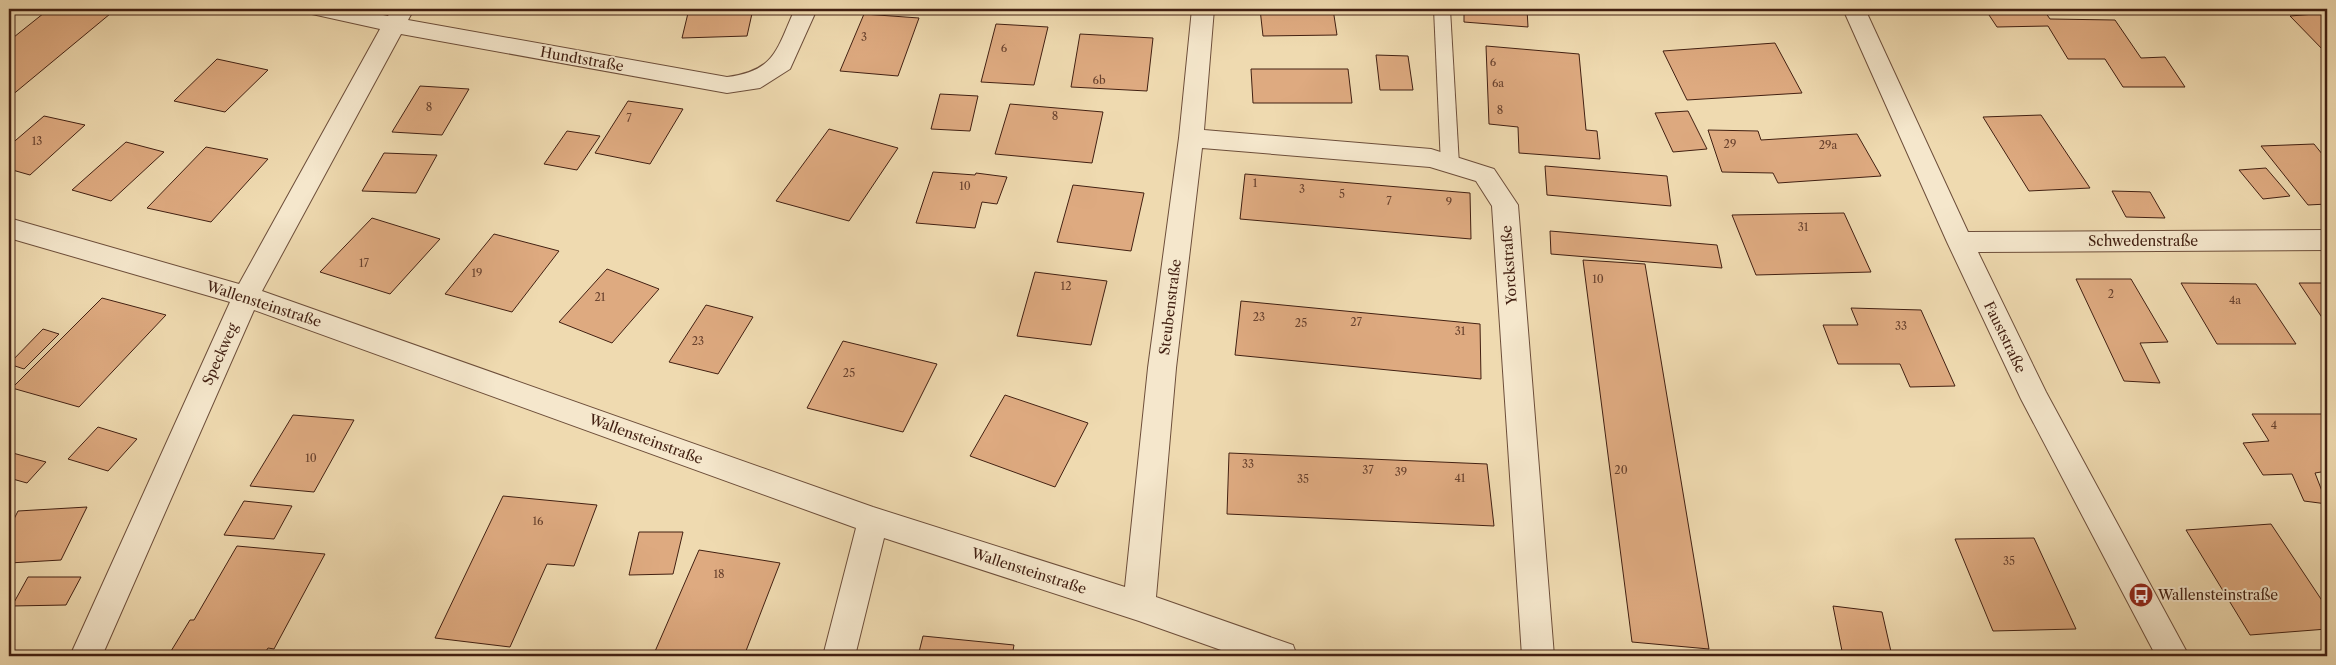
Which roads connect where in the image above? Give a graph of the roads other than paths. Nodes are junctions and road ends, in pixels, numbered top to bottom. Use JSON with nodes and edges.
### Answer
{"nodes":[{"id":1,"x":320,"y":9,"type":"edge"},
{"id":2,"x":806,"y":9,"type":"edge"},
{"id":3,"x":1203,"y":9,"type":"edge"},
{"id":4,"x":1442,"y":9,"type":"edge"},
{"id":5,"x":1854,"y":9,"type":"edge"},
{"id":6,"x":398,"y":17,"type":"edge"},
{"id":7,"x":1192,"y":138,"type":"junction"},
{"id":8,"x":1450,"y":164,"type":"junction"},
{"id":9,"x":9,"y":228,"type":"edge"},
{"id":10,"x":2327,"y":240,"type":"edge"},
{"id":11,"x":1960,"y":242,"type":"junction"},
{"id":12,"x":246,"y":296,"type":"junction"},
{"id":13,"x":873,"y":521,"type":"junction"},
{"id":14,"x":1139,"y":606,"type":"junction"},
{"id":15,"x":86,"y":656,"type":"edge"},
{"id":16,"x":839,"y":656,"type":"edge"},
{"id":17,"x":1281,"y":656,"type":"edge"},
{"id":18,"x":1538,"y":656,"type":"edge"},
{"id":19,"x":2174,"y":656,"type":"edge"}],
"edges":[{"from":1,"to":6,"type":"street","name":"Hundtstraße"},
{"from":2,"to":6,"type":"street","name":"Hundtstraße"},
{"from":3,"to":7,"type":"street","name":"Steubenstraße"},
{"from":4,"to":8,"type":"lane"},
{"from":5,"to":11,"type":"street","name":"Fauststraße"},
{"from":6,"to":12,"type":"street","name":"Speckweg"},
{"from":7,"to":8,"type":"street","name":"Yorckstraße"},
{"from":7,"to":14,"type":"street","name":"Steubenstraße"},
{"from":8,"to":18,"type":"street","name":"Yorckstraße"},
{"from":9,"to":12,"type":"street","name":"Wallensteinstraße"},
{"from":10,"to":11,"type":"street","name":"Schwedenstraße"},
{"from":11,"to":19,"type":"street","name":"Fauststraße"},
{"from":12,"to":13,"type":"street","name":"Wallensteinstraße"},
{"from":12,"to":15,"type":"street","name":"Speckweg"},
{"from":13,"to":14,"type":"street","name":"Wallensteinstraße"},
{"from":13,"to":16,"type":"street"},
{"from":14,"to":17,"type":"street","name":"Wallensteinstraße"}]}
